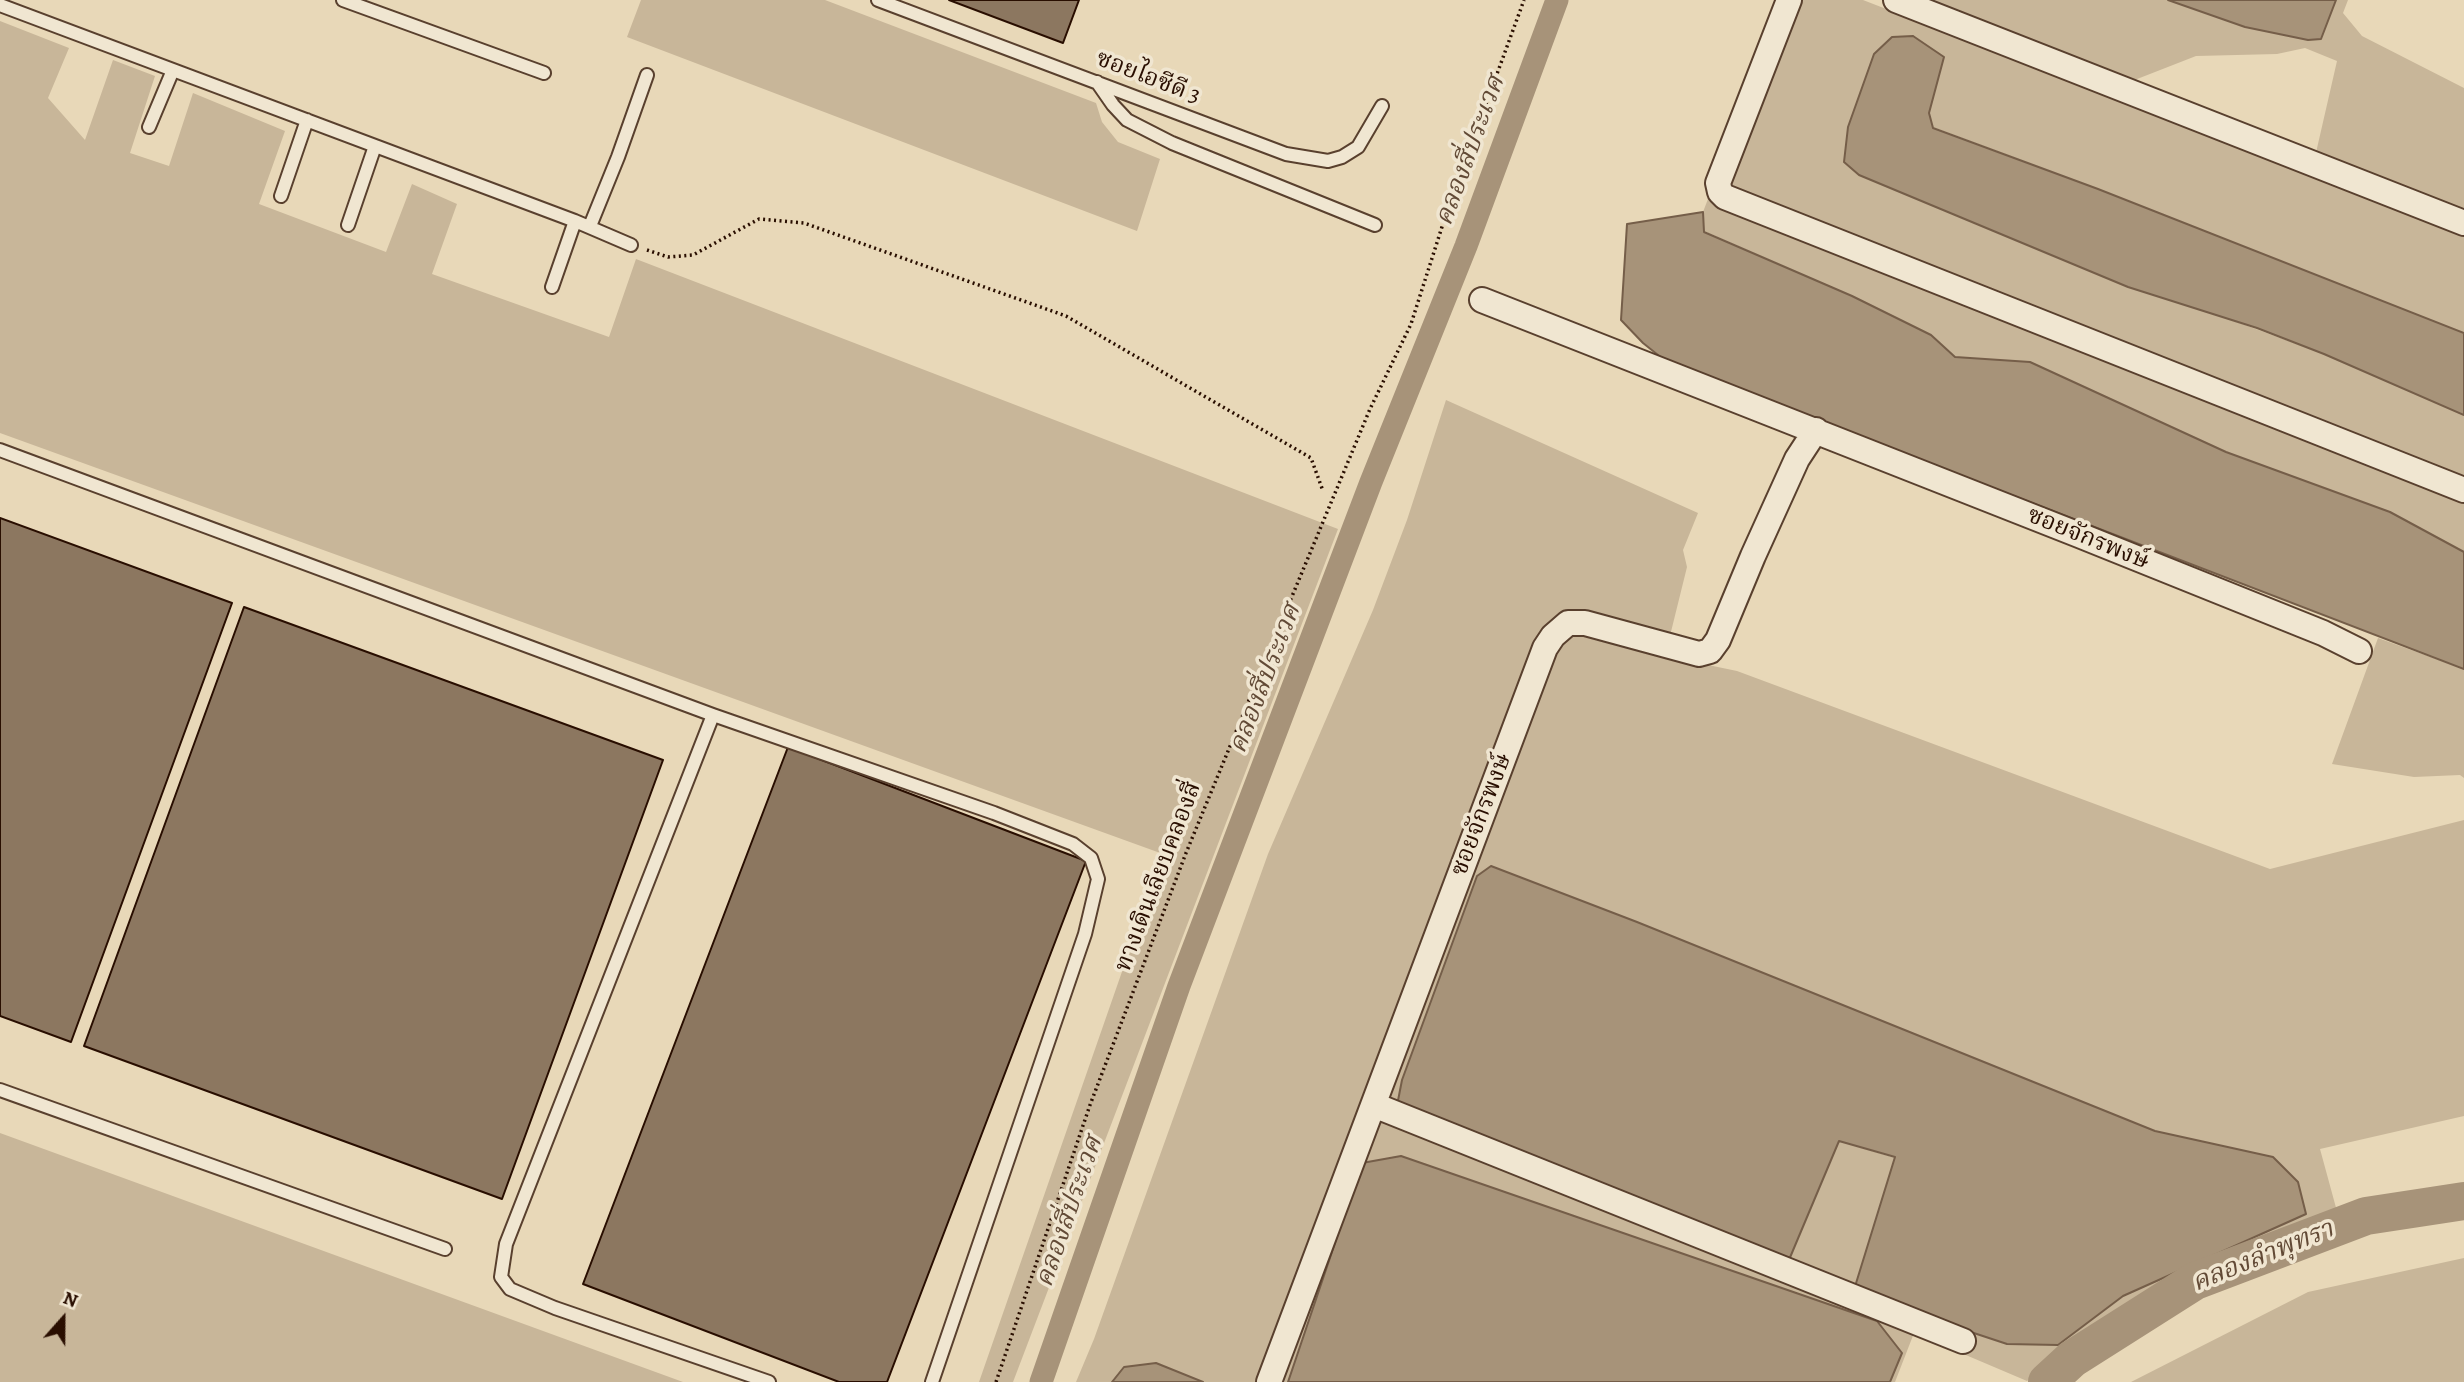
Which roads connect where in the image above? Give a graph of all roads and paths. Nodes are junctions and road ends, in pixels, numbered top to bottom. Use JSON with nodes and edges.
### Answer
{"nodes":[{"id":1,"x":343,"y":0,"type":"edge"},
{"id":2,"x":878,"y":0,"type":"edge"},
{"id":3,"x":1524,"y":0,"type":"edge"},
{"id":4,"x":1789,"y":0,"type":"edge"},
{"id":5,"x":1896,"y":0,"type":"edge"},
{"id":6,"x":0,"y":5,"type":"edge"},
{"id":7,"x":173,"y":70,"type":"junction"},
{"id":8,"x":544,"y":73,"type":"dead end"},
{"id":9,"x":646,"y":75,"type":"dead end"},
{"id":10,"x":1097,"y":82,"type":"junction"},
{"id":11,"x":1382,"y":106,"type":"dead end"},
{"id":12,"x":307,"y":120,"type":"junction"},
{"id":13,"x":149,"y":127,"type":"dead end"},
{"id":14,"x":375,"y":146,"type":"junction"},
{"id":15,"x":281,"y":196,"type":"dead end"},
{"id":16,"x":575,"y":221,"type":"junction"},
{"id":17,"x":2464,"y":223,"type":"edge"},
{"id":18,"x":348,"y":225,"type":"dead end"},
{"id":19,"x":1374,"y":225,"type":"dead end"},
{"id":20,"x":590,"y":226,"type":"junction"},
{"id":21,"x":631,"y":245,"type":"joint"},
{"id":22,"x":552,"y":287,"type":"dead end"},
{"id":23,"x":1482,"y":300,"type":"dead end"},
{"id":24,"x":1816,"y":430,"type":"junction"},
{"id":25,"x":0,"y":450,"type":"edge"},
{"id":26,"x":2464,"y":490,"type":"edge"},
{"id":27,"x":1323,"y":491,"type":"dead end"},
{"id":28,"x":2359,"y":651,"type":"dead end"},
{"id":29,"x":713,"y":715,"type":"junction"},
{"id":30,"x":0,"y":1090,"type":"edge"},
{"id":31,"x":1374,"y":1105,"type":"junction"},
{"id":32,"x":444,"y":1250,"type":"dead end"},
{"id":33,"x":1963,"y":1341,"type":"dead end"},
{"id":34,"x":769,"y":1382,"type":"edge"},
{"id":35,"x":932,"y":1382,"type":"edge"},
{"id":36,"x":996,"y":1382,"type":"edge"},
{"id":37,"x":1269,"y":1382,"type":"edge"}],
"edges":[{"from":1,"to":8,"type":"lane"},
{"from":2,"to":10,"type":"lane","name":"ซอยไอซีดี 3"},
{"from":3,"to":36,"type":"path","name":"ทางเดินเลียบคลองสี่"},
{"from":4,"to":26,"type":"street"},
{"from":5,"to":17,"type":"street"},
{"from":6,"to":7,"type":"lane"},
{"from":7,"to":12,"type":"lane"},
{"from":7,"to":13,"type":"lane"},
{"from":9,"to":20,"type":"lane"},
{"from":10,"to":11,"type":"lane","name":"ซอยไอซีดี 3"},
{"from":10,"to":19,"type":"lane"},
{"from":12,"to":14,"type":"lane"},
{"from":12,"to":15,"type":"lane"},
{"from":14,"to":16,"type":"lane"},
{"from":14,"to":18,"type":"lane"},
{"from":16,"to":20,"type":"lane"},
{"from":16,"to":22,"type":"lane"},
{"from":20,"to":21,"type":"lane"},
{"from":21,"to":27,"type":"path"},
{"from":23,"to":24,"type":"street","name":"ซอยจักรพงษ์"},
{"from":24,"to":28,"type":"street","name":"ซอยจักรพงษ์"},
{"from":24,"to":31,"type":"street","name":"ซอยจักรพงษ์"},
{"from":25,"to":29,"type":"lane"},
{"from":29,"to":34,"type":"lane"},
{"from":29,"to":35,"type":"lane"},
{"from":30,"to":32,"type":"lane"},
{"from":31,"to":33,"type":"street"},
{"from":31,"to":37,"type":"street","name":"ซอยจักรพงษ์"}]}
